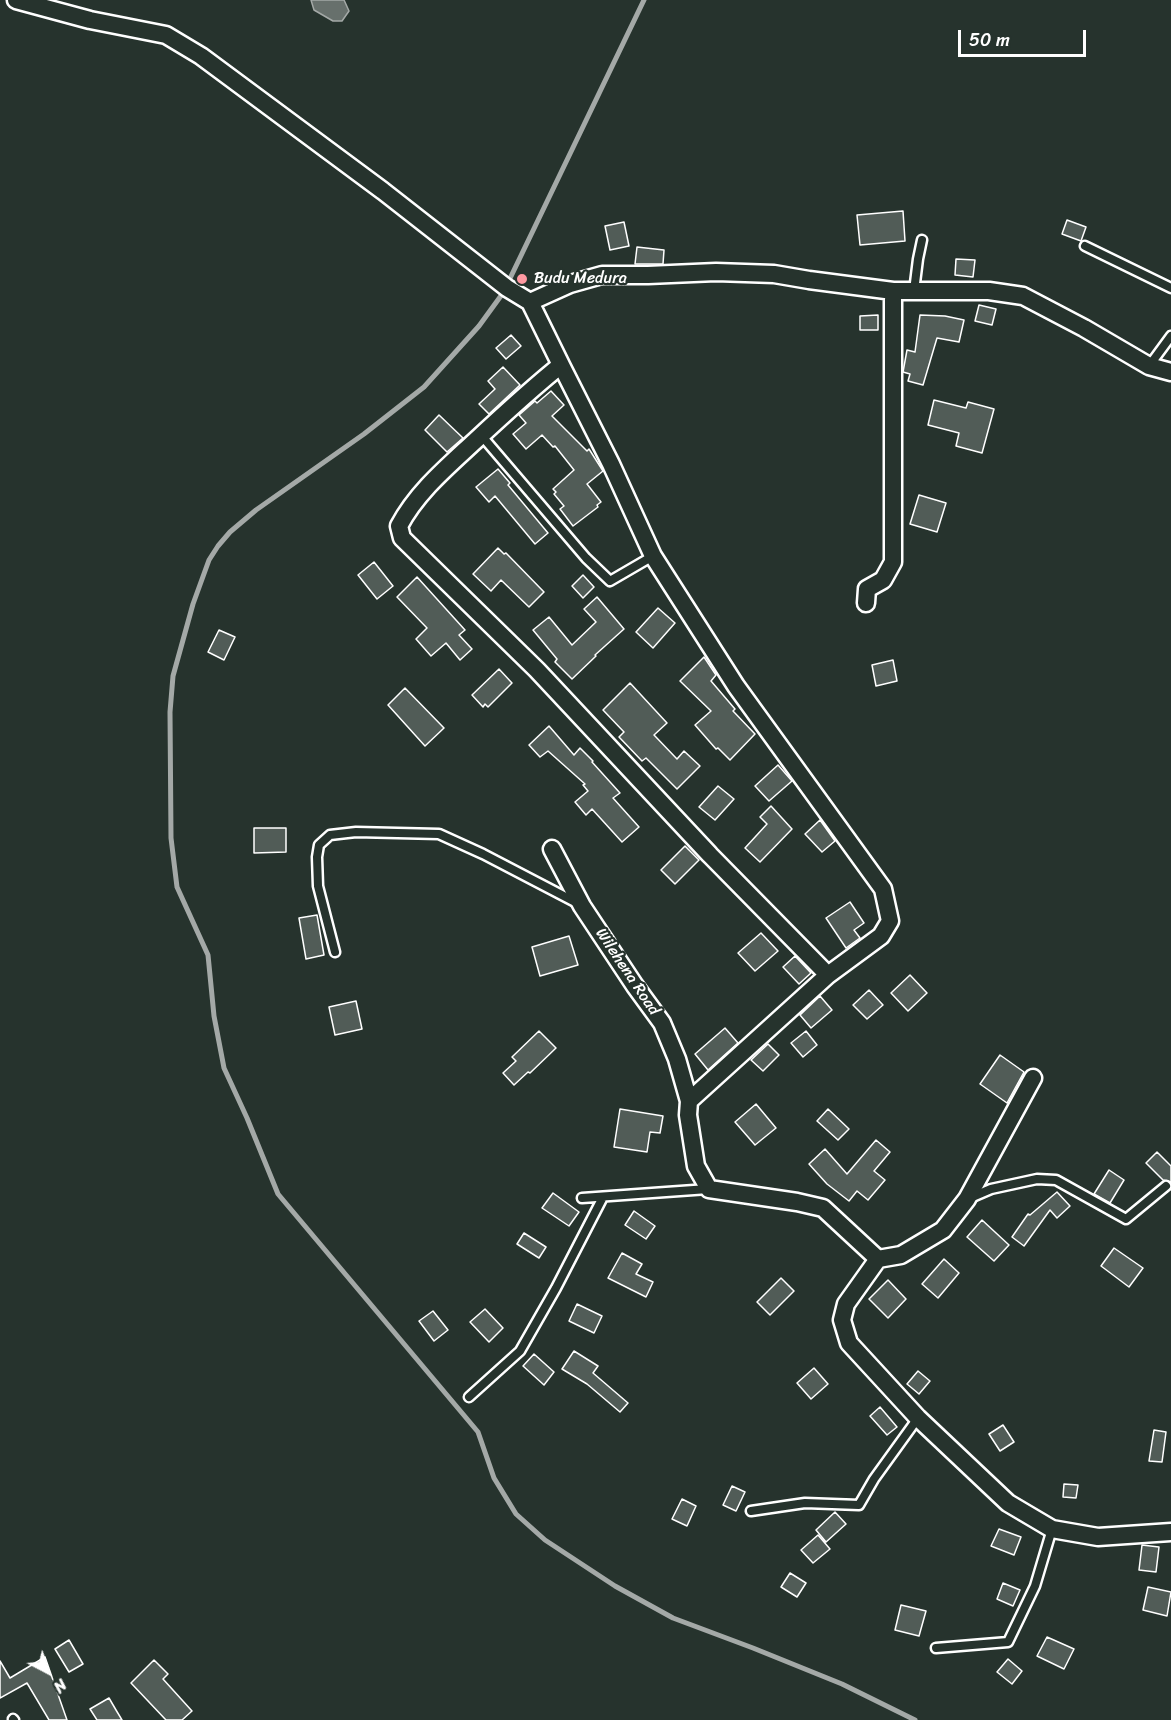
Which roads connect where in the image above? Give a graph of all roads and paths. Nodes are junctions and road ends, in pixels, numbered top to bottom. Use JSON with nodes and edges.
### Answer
{"nodes":[{"id":1,"x":16,"y":0,"type":"edge"},
{"id":2,"x":922,"y":240,"type":"dead end"},
{"id":3,"x":1085,"y":246,"type":"dead end"},
{"id":4,"x":1171,"y":288,"type":"edge"},
{"id":5,"x":892,"y":291,"type":"junction"},
{"id":6,"x":915,"y":291,"type":"junction"},
{"id":7,"x":530,"y":302,"type":"junction"},
{"id":8,"x":1171,"y":336,"type":"edge"},
{"id":9,"x":561,"y":365,"type":"junction"},
{"id":10,"x":1149,"y":366,"type":"junction"},
{"id":11,"x":1171,"y":372,"type":"edge"},
{"id":12,"x":481,"y":435,"type":"junction"},
{"id":13,"x":653,"y":556,"type":"junction"},
{"id":14,"x":866,"y":603,"type":"dead end"},
{"id":15,"x":552,"y":849,"type":"dead end"},
{"id":16,"x":582,"y":906,"type":"junction"},
{"id":17,"x":335,"y":952,"type":"dead end"},
{"id":18,"x":828,"y":975,"type":"junction"},
{"id":19,"x":1033,"y":1078,"type":"dead end"},
{"id":20,"x":689,"y":1101,"type":"junction"},
{"id":21,"x":1166,"y":1186,"type":"dead end"},
{"id":22,"x":709,"y":1189,"type":"junction"},
{"id":23,"x":603,"y":1197,"type":"junction"},
{"id":24,"x":582,"y":1198,"type":"dead end"},
{"id":25,"x":967,"y":1199,"type":"junction"},
{"id":26,"x":878,"y":1259,"type":"junction"},
{"id":27,"x":469,"y":1397,"type":"dead end"},
{"id":28,"x":918,"y":1418,"type":"junction"},
{"id":29,"x":751,"y":1511,"type":"dead end"},
{"id":30,"x":1052,"y":1529,"type":"junction"},
{"id":31,"x":1171,"y":1532,"type":"edge"},
{"id":32,"x":936,"y":1647,"type":"dead end"}],
"edges":[{"from":1,"to":7,"type":"street"},
{"from":2,"to":6,"type":"lane"},
{"from":3,"to":4,"type":"lane"},
{"from":5,"to":6,"type":"street"},
{"from":5,"to":7,"type":"street"},
{"from":5,"to":14,"type":"street"},
{"from":6,"to":10,"type":"street"},
{"from":7,"to":9,"type":"street"},
{"from":8,"to":10,"type":"lane"},
{"from":9,"to":12,"type":"street"},
{"from":9,"to":13,"type":"street"},
{"from":10,"to":11,"type":"street"},
{"from":12,"to":13,"type":"lane"},
{"from":12,"to":18,"type":"street"},
{"from":13,"to":18,"type":"street"},
{"from":15,"to":16,"type":"street","name":"Wilehena Road"},
{"from":16,"to":17,"type":"lane"},
{"from":16,"to":20,"type":"street","name":"Wilehena Road"},
{"from":18,"to":20,"type":"street"},
{"from":19,"to":25,"type":"street"},
{"from":20,"to":22,"type":"street","name":"Wilehena Road"},
{"from":21,"to":25,"type":"lane"},
{"from":22,"to":23,"type":"lane"},
{"from":22,"to":26,"type":"street"},
{"from":23,"to":24,"type":"lane"},
{"from":23,"to":27,"type":"lane"},
{"from":25,"to":26,"type":"street"},
{"from":26,"to":28,"type":"street"},
{"from":28,"to":29,"type":"lane"},
{"from":28,"to":30,"type":"street"},
{"from":30,"to":31,"type":"street"},
{"from":30,"to":32,"type":"lane"}]}
